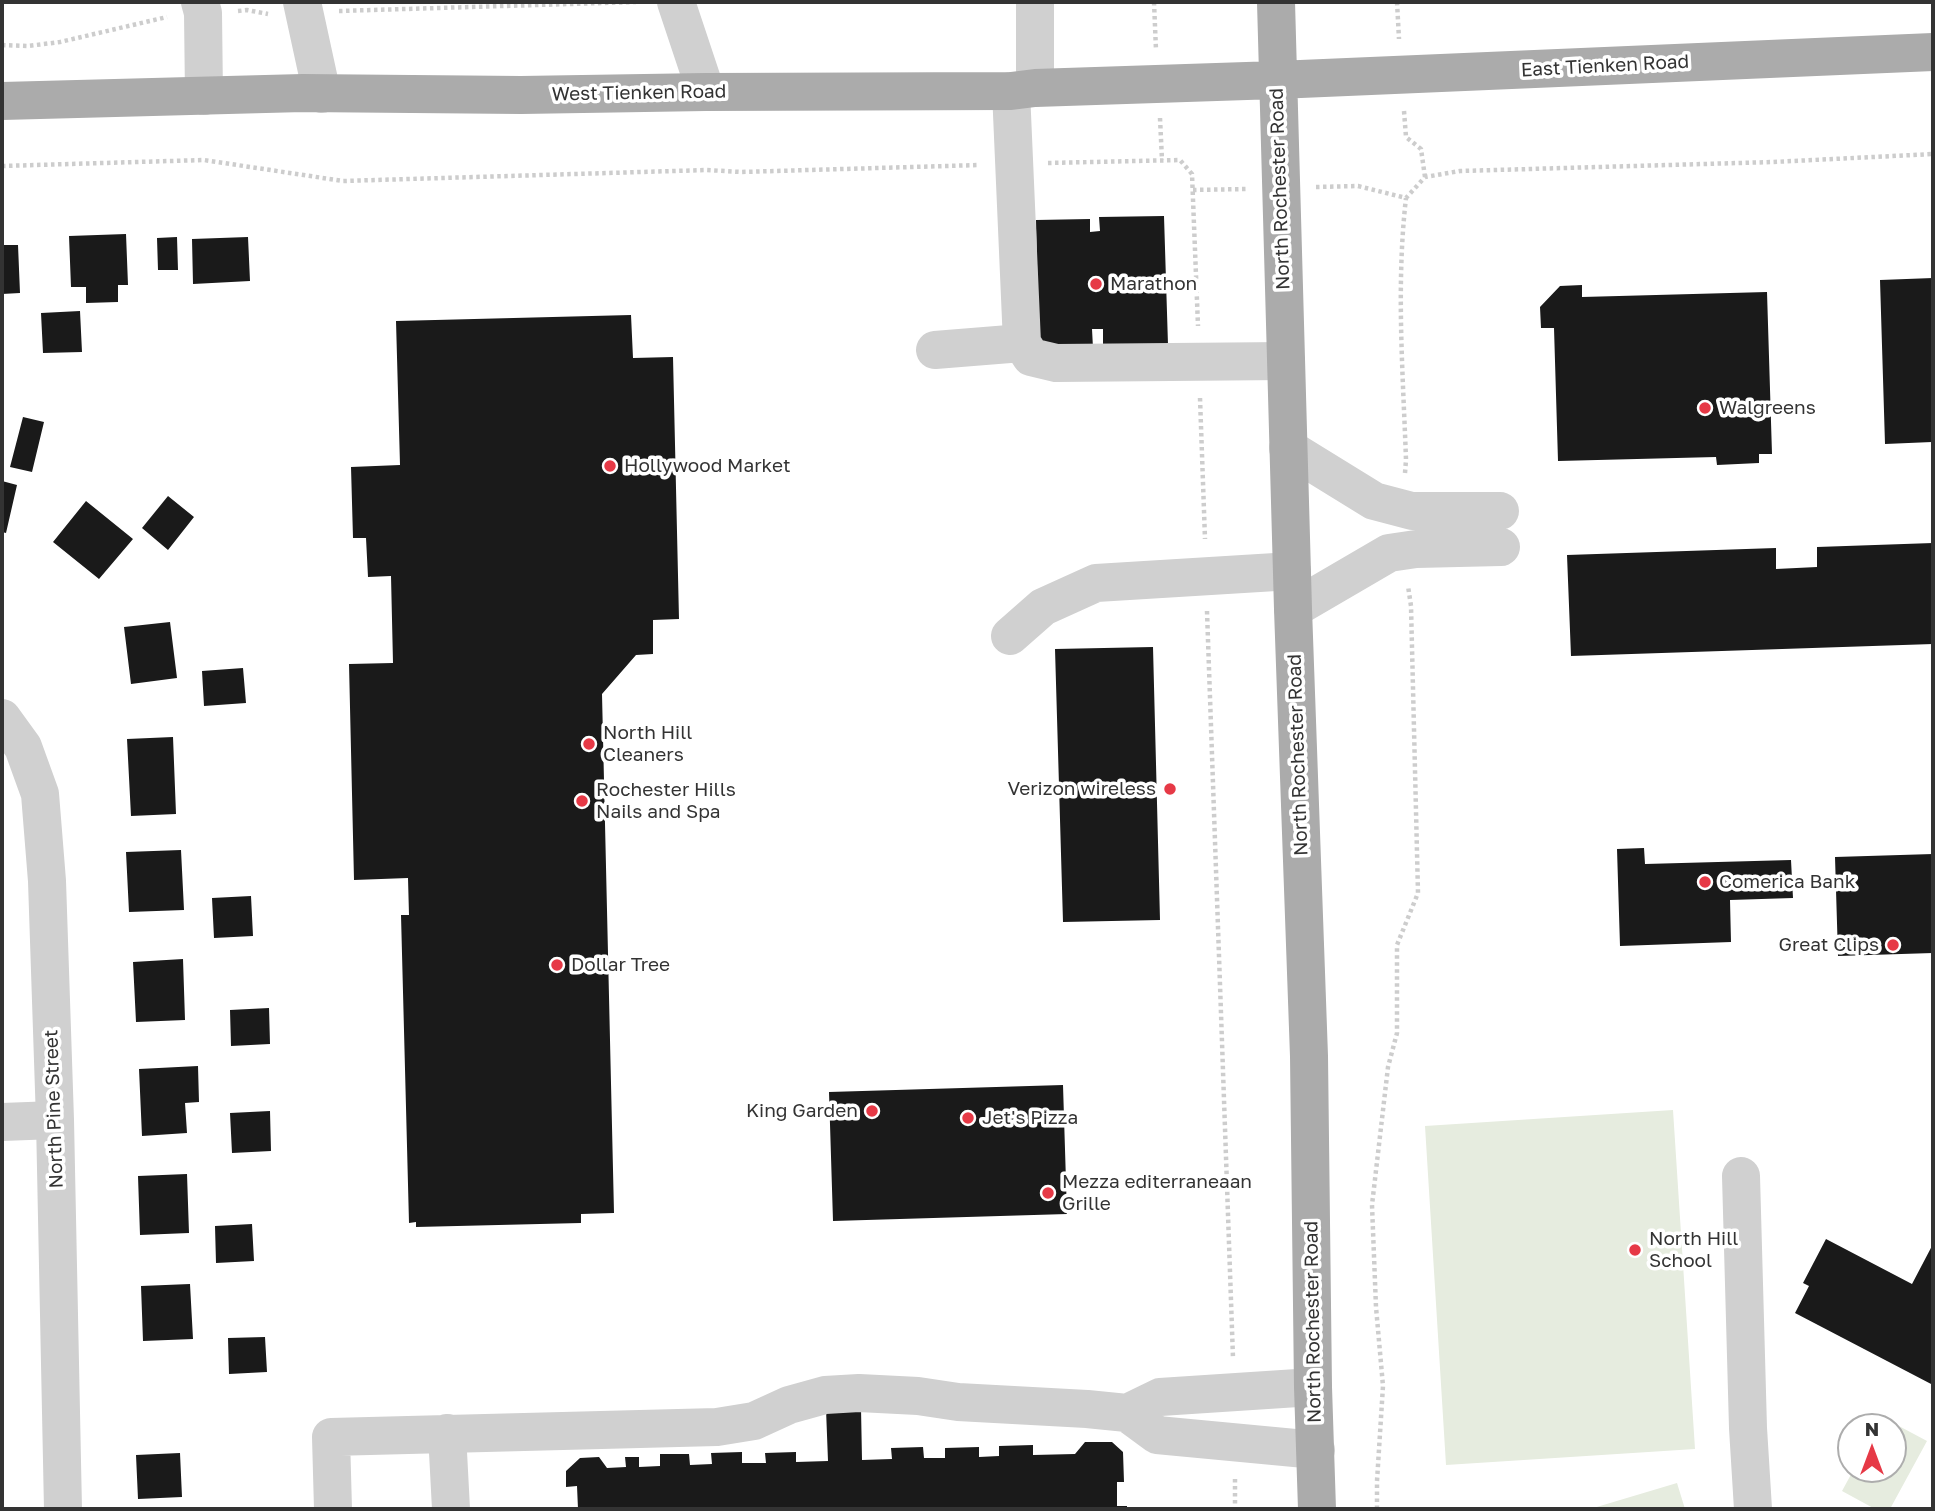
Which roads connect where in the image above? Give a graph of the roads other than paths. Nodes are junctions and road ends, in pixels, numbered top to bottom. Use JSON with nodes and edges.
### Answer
{"nodes":[{"id":1,"x":200,"y":2,"type":"edge"},
{"id":2,"x":302,"y":2,"type":"edge"},
{"id":3,"x":676,"y":2,"type":"edge"},
{"id":4,"x":1035,"y":2,"type":"edge"},
{"id":5,"x":1276,"y":2,"type":"edge"},
{"id":6,"x":1933,"y":52,"type":"edge"},
{"id":7,"x":1277,"y":80,"type":"junction"},
{"id":8,"x":1023,"y":90,"type":"junction"},
{"id":9,"x":706,"y":92,"type":"junction"},
{"id":10,"x":322,"y":94,"type":"junction"},
{"id":11,"x":204,"y":96,"type":"junction"},
{"id":12,"x":2,"y":101,"type":"edge"},
{"id":13,"x":1022,"y":343,"type":"junction"},
{"id":14,"x":935,"y":350,"type":"dead end"},
{"id":15,"x":1286,"y":361,"type":"junction"},
{"id":16,"x":1289,"y":447,"type":"junction"},
{"id":17,"x":1292,"y":571,"type":"junction"},
{"id":18,"x":1293,"y":609,"type":"junction"},
{"id":19,"x":1010,"y":636,"type":"dead end"},
{"id":20,"x":2,"y":718,"type":"edge"},
{"id":21,"x":55,"y":1120,"type":"junction"},
{"id":22,"x":2,"y":1122,"type":"edge"},
{"id":23,"x":1741,"y":1176,"type":"dead end"},
{"id":24,"x":1312,"y":1387,"type":"junction"},
{"id":25,"x":1127,"y":1413,"type":"junction"},
{"id":26,"x":447,"y":1433,"type":"junction"},
{"id":27,"x":1316,"y":1450,"type":"junction"},
{"id":28,"x":62,"y":1509,"type":"edge"},
{"id":29,"x":333,"y":1509,"type":"edge"},
{"id":30,"x":451,"y":1509,"type":"edge"},
{"id":31,"x":1317,"y":1509,"type":"edge"},
{"id":32,"x":1753,"y":1509,"type":"edge"}],
"edges":[{"from":1,"to":11,"type":"street"},
{"from":2,"to":10,"type":"street"},
{"from":3,"to":9,"type":"street"},
{"from":4,"to":8,"type":"street"},
{"from":5,"to":7,"type":"main road","name":"North Rochester Road"},
{"from":6,"to":7,"type":"main road","name":"East Tienken Road"},
{"from":7,"to":8,"type":"main road","name":"West Tienken Road"},
{"from":7,"to":15,"type":"main road","name":"North Rochester Road"},
{"from":8,"to":9,"type":"main road","name":"West Tienken Road"},
{"from":8,"to":13,"type":"street"},
{"from":9,"to":10,"type":"main road","name":"West Tienken Road"},
{"from":10,"to":11,"type":"main road","name":"West Tienken Road"},
{"from":11,"to":12,"type":"main road","name":"West Tienken Road"},
{"from":13,"to":14,"type":"street"},
{"from":13,"to":15,"type":"street"},
{"from":15,"to":16,"type":"main road","name":"North Rochester Road"},
{"from":16,"to":17,"type":"main road","name":"North Rochester Road"},
{"from":16,"to":18,"type":"street"},
{"from":17,"to":18,"type":"main road","name":"North Rochester Road"},
{"from":17,"to":19,"type":"street"},
{"from":18,"to":24,"type":"main road","name":"North Rochester Road"},
{"from":20,"to":21,"type":"street","name":"North Pine Street"},
{"from":21,"to":22,"type":"street"},
{"from":21,"to":28,"type":"street","name":"North Pine Street"},
{"from":23,"to":32,"type":"street"},
{"from":24,"to":25,"type":"street"},
{"from":24,"to":27,"type":"main road","name":"North Rochester Road"},
{"from":25,"to":26,"type":"street"},
{"from":25,"to":27,"type":"street"},
{"from":26,"to":29,"type":"street"},
{"from":26,"to":30,"type":"street"},
{"from":27,"to":31,"type":"main road","name":"North Rochester Road"}]}
